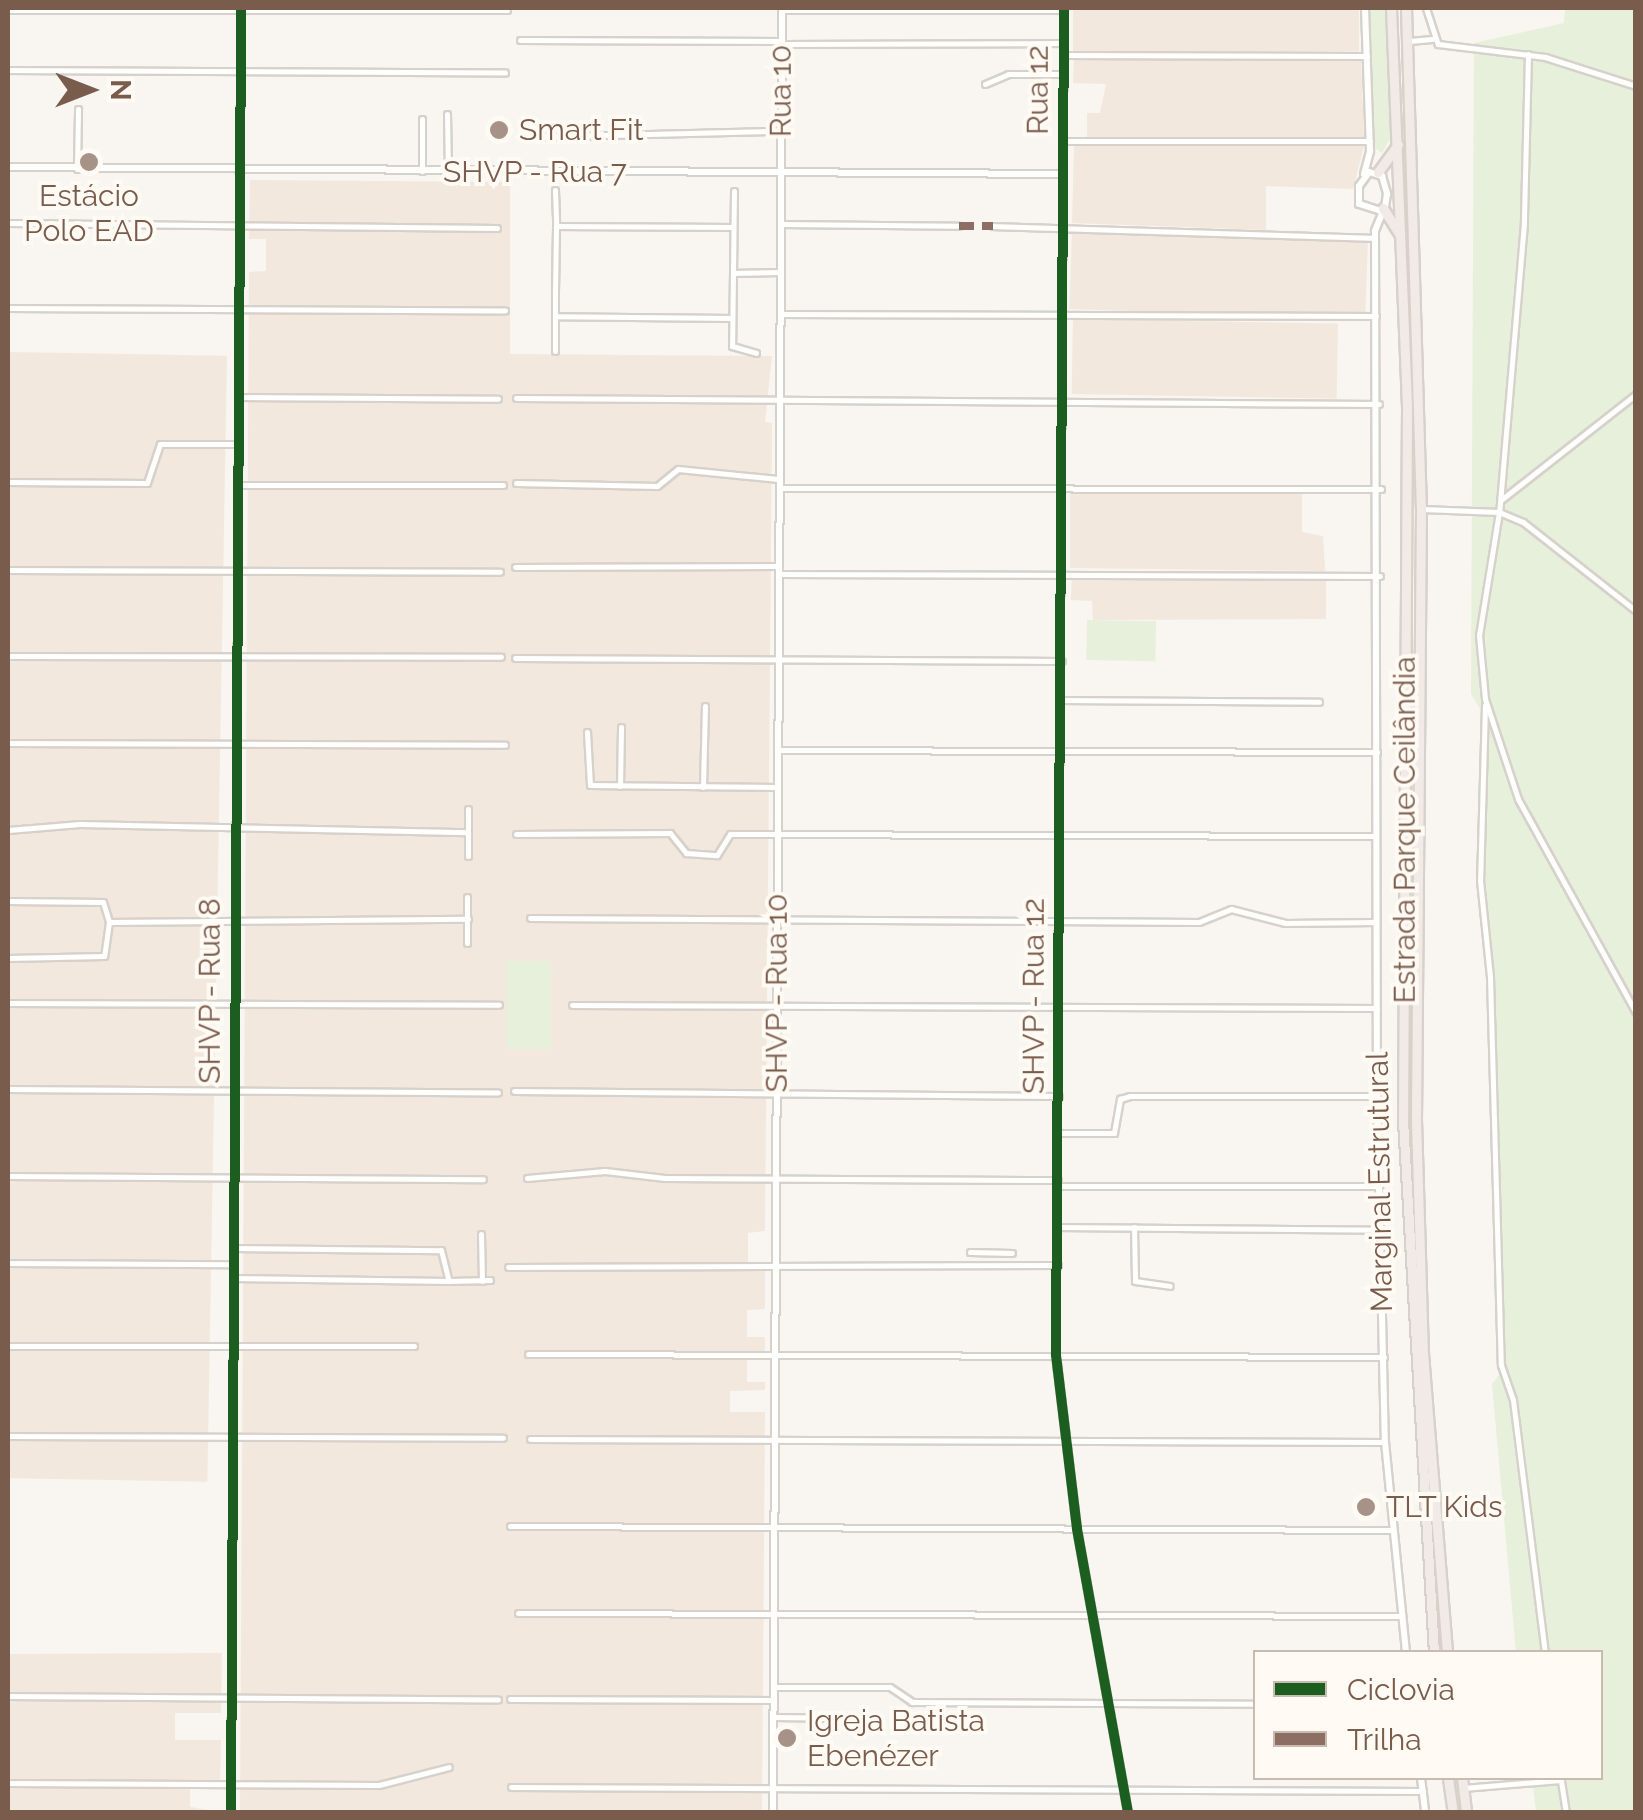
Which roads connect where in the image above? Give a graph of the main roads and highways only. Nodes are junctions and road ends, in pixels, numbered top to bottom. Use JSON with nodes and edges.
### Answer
{"nodes":[{"id":1,"x":1391,"y":8,"type":"edge"},
{"id":2,"x":1406,"y":8,"type":"edge"},
{"id":3,"x":1401,"y":136,"type":"junction"},
{"id":4,"x":1378,"y":172,"type":"road end"},
{"id":5,"x":1382,"y":210,"type":"road end"},
{"id":6,"x":1403,"y":248,"type":"junction"},
{"id":7,"x":1434,"y":1650,"type":"edge"},
{"id":8,"x":1447,"y":1650,"type":"edge"},
{"id":9,"x":1448,"y":1780,"type":"edge"},
{"id":10,"x":1463,"y":1783,"type":"edge"},
{"id":11,"x":1452,"y":1812,"type":"edge"},
{"id":12,"x":1466,"y":1812,"type":"edge"}],
"edges":[{"from":1,"to":3,"type":"highway","name":"Estrada Parque Ceilândia"},
{"from":2,"to":8,"type":"highway","name":"Estrada Parque Ceilândia"},
{"from":3,"to":4,"type":"highway"},
{"from":3,"to":6,"type":"highway","name":"Estrada Parque Ceilândia"},
{"from":5,"to":6,"type":"highway"},
{"from":6,"to":7,"type":"highway","name":"Estrada Parque Ceilândia"},
{"from":9,"to":11,"type":"highway"},
{"from":10,"to":12,"type":"highway"}]}
